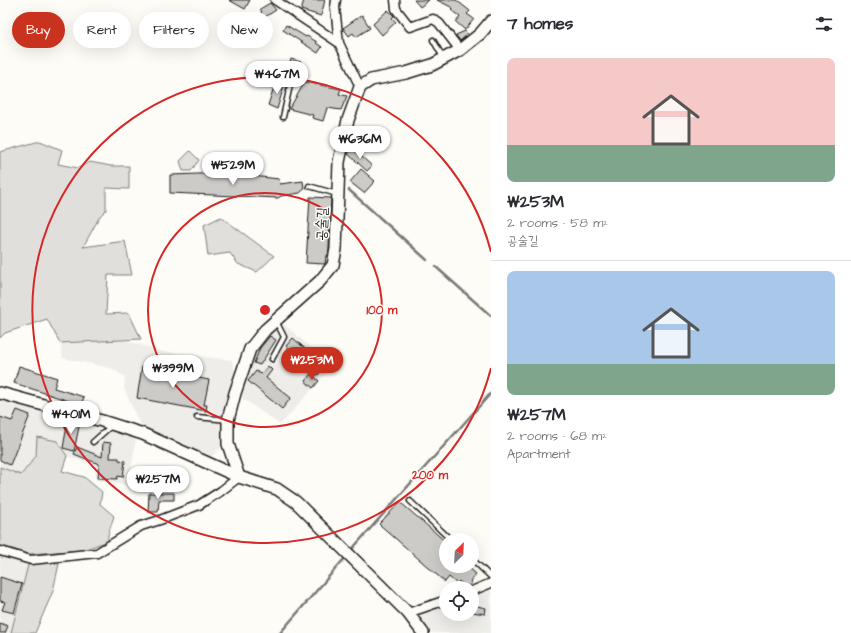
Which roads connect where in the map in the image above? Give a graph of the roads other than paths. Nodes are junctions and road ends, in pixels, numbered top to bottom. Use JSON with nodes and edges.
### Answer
{"nodes":[{"id":1,"x":275,"y":0,"type":"edge"},
{"id":2,"x":336,"y":0,"type":"edge"},
{"id":3,"x":395,"y":0,"type":"edge"},
{"id":4,"x":491,"y":21,"type":"edge"},
{"id":5,"x":432,"y":40,"type":"dead end"},
{"id":6,"x":339,"y":44,"type":"junction"},
{"id":7,"x":460,"y":50,"type":"junction"},
{"id":8,"x":444,"y":59,"type":"junction"},
{"id":9,"x":270,"y":75,"type":"dead end"},
{"id":10,"x":360,"y":87,"type":"junction"},
{"id":11,"x":283,"y":117,"type":"dead end"},
{"id":12,"x":309,"y":186,"type":"dead end"},
{"id":13,"x":338,"y":194,"type":"junction"},
{"id":14,"x":276,"y":320,"type":"junction"},
{"id":15,"x":272,"y":359,"type":"dead end"},
{"id":16,"x":0,"y":393,"type":"edge"},
{"id":17,"x":197,"y":417,"type":"dead end"},
{"id":18,"x":228,"y":420,"type":"junction"},
{"id":19,"x":112,"y":425,"type":"junction"},
{"id":20,"x":93,"y":442,"type":"dead end"},
{"id":21,"x":239,"y":477,"type":"junction"},
{"id":22,"x":410,"y":501,"type":"dead end"},
{"id":23,"x":444,"y":533,"type":"edge"},
{"id":24,"x":0,"y":551,"type":"edge"},
{"id":25,"x":479,"y":566,"type":"edge"},
{"id":26,"x":491,"y":577,"type":"edge"},
{"id":27,"x":491,"y":584,"type":"edge"},
{"id":28,"x":479,"y":588,"type":"edge"},
{"id":29,"x":439,"y":602,"type":"edge"},
{"id":30,"x":408,"y":613,"type":"junction"},
{"id":31,"x":423,"y":633,"type":"edge"}],
"edges":[{"from":1,"to":6,"type":"street"},
{"from":2,"to":6,"type":"street"},
{"from":3,"to":7,"type":"street"},
{"from":4,"to":7,"type":"street"},
{"from":5,"to":8,"type":"lane"},
{"from":6,"to":10,"type":"street"},
{"from":7,"to":8,"type":"street"},
{"from":8,"to":10,"type":"street"},
{"from":9,"to":11,"type":"lane"},
{"from":10,"to":13,"type":"street","name":"공술길"},
{"from":12,"to":13,"type":"lane"},
{"from":13,"to":14,"type":"street","name":"공술길"},
{"from":14,"to":15,"type":"lane"},
{"from":14,"to":18,"type":"street","name":"공술길"},
{"from":16,"to":19,"type":"street"},
{"from":17,"to":18,"type":"lane"},
{"from":18,"to":21,"type":"street","name":"공술길"},
{"from":19,"to":20,"type":"lane"},
{"from":19,"to":21,"type":"street"},
{"from":21,"to":24,"type":"street"},
{"from":21,"to":30,"type":"street"},
{"from":22,"to":23,"type":"lane"},
{"from":25,"to":26,"type":"lane"},
{"from":27,"to":28,"type":"street"},
{"from":29,"to":30,"type":"street"},
{"from":30,"to":31,"type":"street"}]}
